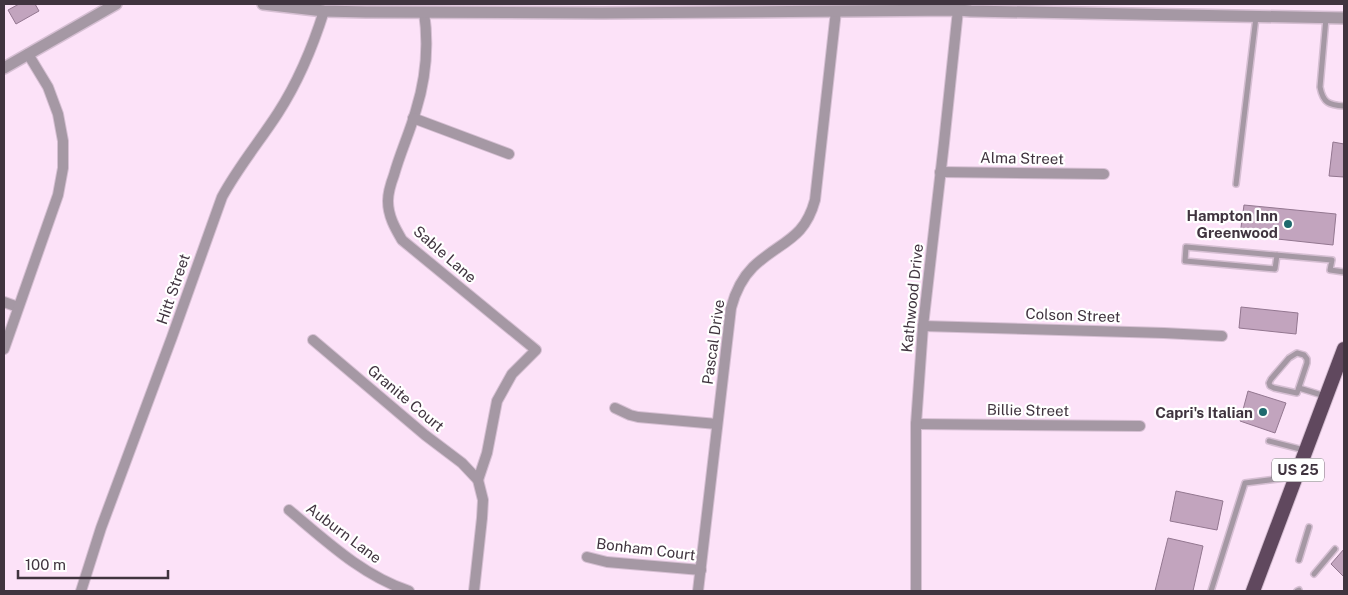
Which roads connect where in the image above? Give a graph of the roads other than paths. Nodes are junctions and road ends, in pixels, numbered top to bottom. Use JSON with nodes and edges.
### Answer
{"nodes":[{"id":1,"x":116,"y":4,"type":"edge"},
{"id":2,"x":263,"y":4,"type":"edge"},
{"id":3,"x":325,"y":7,"type":"edge"},
{"id":4,"x":1075,"y":8,"type":"edge"},
{"id":5,"x":958,"y":10,"type":"junction"},
{"id":6,"x":836,"y":11,"type":"junction"},
{"id":7,"x":424,"y":12,"type":"junction"},
{"id":8,"x":1256,"y":16,"type":"junction"},
{"id":9,"x":1326,"y":18,"type":"junction"},
{"id":10,"x":1344,"y":18,"type":"edge"},
{"id":11,"x":28,"y":54,"type":"junction"},
{"id":12,"x":4,"y":68,"type":"edge"},
{"id":13,"x":1344,"y":106,"type":"edge"},
{"id":14,"x":413,"y":118,"type":"junction"},
{"id":15,"x":509,"y":154,"type":"dead end"},
{"id":16,"x":940,"y":172,"type":"junction"},
{"id":17,"x":1104,"y":174,"type":"dead end"},
{"id":18,"x":1236,"y":184,"type":"dead end"},
{"id":19,"x":1277,"y":255,"type":"junction"},
{"id":20,"x":1344,"y":272,"type":"edge"},
{"id":21,"x":4,"y":302,"type":"edge"},
{"id":22,"x":18,"y":307,"type":"junction"},
{"id":23,"x":923,"y":326,"type":"junction"},
{"id":24,"x":1222,"y":336,"type":"dead end"},
{"id":25,"x":313,"y":340,"type":"dead end"},
{"id":26,"x":4,"y":349,"type":"edge"},
{"id":27,"x":1344,"y":350,"type":"edge"},
{"id":28,"x":1299,"y":388,"type":"junction"},
{"id":29,"x":1326,"y":396,"type":"junction"},
{"id":30,"x":615,"y":408,"type":"dead end"},
{"id":31,"x":717,"y":424,"type":"junction"},
{"id":32,"x":916,"y":424,"type":"junction"},
{"id":33,"x":1140,"y":426,"type":"dead end"},
{"id":34,"x":1268,"y":441,"type":"dead end"},
{"id":35,"x":1306,"y":450,"type":"junction"},
{"id":36,"x":1296,"y":476,"type":"junction"},
{"id":37,"x":478,"y":480,"type":"junction"},
{"id":38,"x":289,"y":510,"type":"dead end"},
{"id":39,"x":1308,"y":527,"type":"dead end"},
{"id":40,"x":1335,"y":548,"type":"dead end"},
{"id":41,"x":587,"y":557,"type":"dead end"},
{"id":42,"x":1298,"y":560,"type":"dead end"},
{"id":43,"x":701,"y":570,"type":"junction"},
{"id":44,"x":1314,"y":574,"type":"dead end"},
{"id":45,"x":81,"y":591,"type":"edge"},
{"id":46,"x":409,"y":591,"type":"edge"},
{"id":47,"x":474,"y":591,"type":"edge"},
{"id":48,"x":698,"y":591,"type":"edge"},
{"id":49,"x":916,"y":591,"type":"edge"},
{"id":50,"x":1211,"y":591,"type":"edge"},
{"id":51,"x":1253,"y":591,"type":"edge"}],
"edges":[{"from":1,"to":11,"type":"street"},
{"from":2,"to":3,"type":"street"},
{"from":3,"to":7,"type":"street"},
{"from":3,"to":45,"type":"street","name":"Hitt Street"},
{"from":4,"to":5,"type":"street"},
{"from":4,"to":8,"type":"street"},
{"from":5,"to":6,"type":"street"},
{"from":5,"to":16,"type":"street","name":"Kathwood Drive"},
{"from":6,"to":7,"type":"street"},
{"from":6,"to":31,"type":"street","name":"Pascal Drive"},
{"from":7,"to":14,"type":"street","name":"Sable Lane"},
{"from":8,"to":9,"type":"street"},
{"from":8,"to":18,"type":"lane"},
{"from":9,"to":10,"type":"street"},
{"from":9,"to":13,"type":"lane"},
{"from":11,"to":12,"type":"street"},
{"from":11,"to":22,"type":"street"},
{"from":14,"to":15,"type":"street"},
{"from":14,"to":37,"type":"street","name":"Sable Lane"},
{"from":16,"to":17,"type":"street","name":"Alma Street"},
{"from":16,"to":23,"type":"street","name":"Kathwood Drive"},
{"from":19,"to":19,"type":"lane"},
{"from":19,"to":20,"type":"lane"},
{"from":21,"to":22,"type":"street"},
{"from":22,"to":26,"type":"street"},
{"from":23,"to":24,"type":"street","name":"Colson Street"},
{"from":23,"to":32,"type":"street","name":"Kathwood Drive"},
{"from":25,"to":37,"type":"street","name":"Granite Court"},
{"from":27,"to":29,"type":"highway","number":"US 25"},
{"from":28,"to":28,"type":"lane"},
{"from":28,"to":29,"type":"lane"},
{"from":29,"to":35,"type":"highway","number":"US 25"},
{"from":30,"to":31,"type":"street"},
{"from":31,"to":43,"type":"street","name":"Pascal Drive"},
{"from":32,"to":33,"type":"street","name":"Billie Street"},
{"from":32,"to":49,"type":"street","name":"Kathwood Drive"},
{"from":34,"to":35,"type":"lane"},
{"from":35,"to":36,"type":"highway","number":"US 25"},
{"from":36,"to":50,"type":"lane"},
{"from":36,"to":51,"type":"highway","number":"US 25"},
{"from":37,"to":47,"type":"street"},
{"from":38,"to":46,"type":"street","name":"Auburn Lane"},
{"from":39,"to":42,"type":"lane"},
{"from":40,"to":44,"type":"lane"},
{"from":41,"to":43,"type":"street","name":"Bonham Court"},
{"from":43,"to":48,"type":"street","name":"Pascal Drive"}]}
